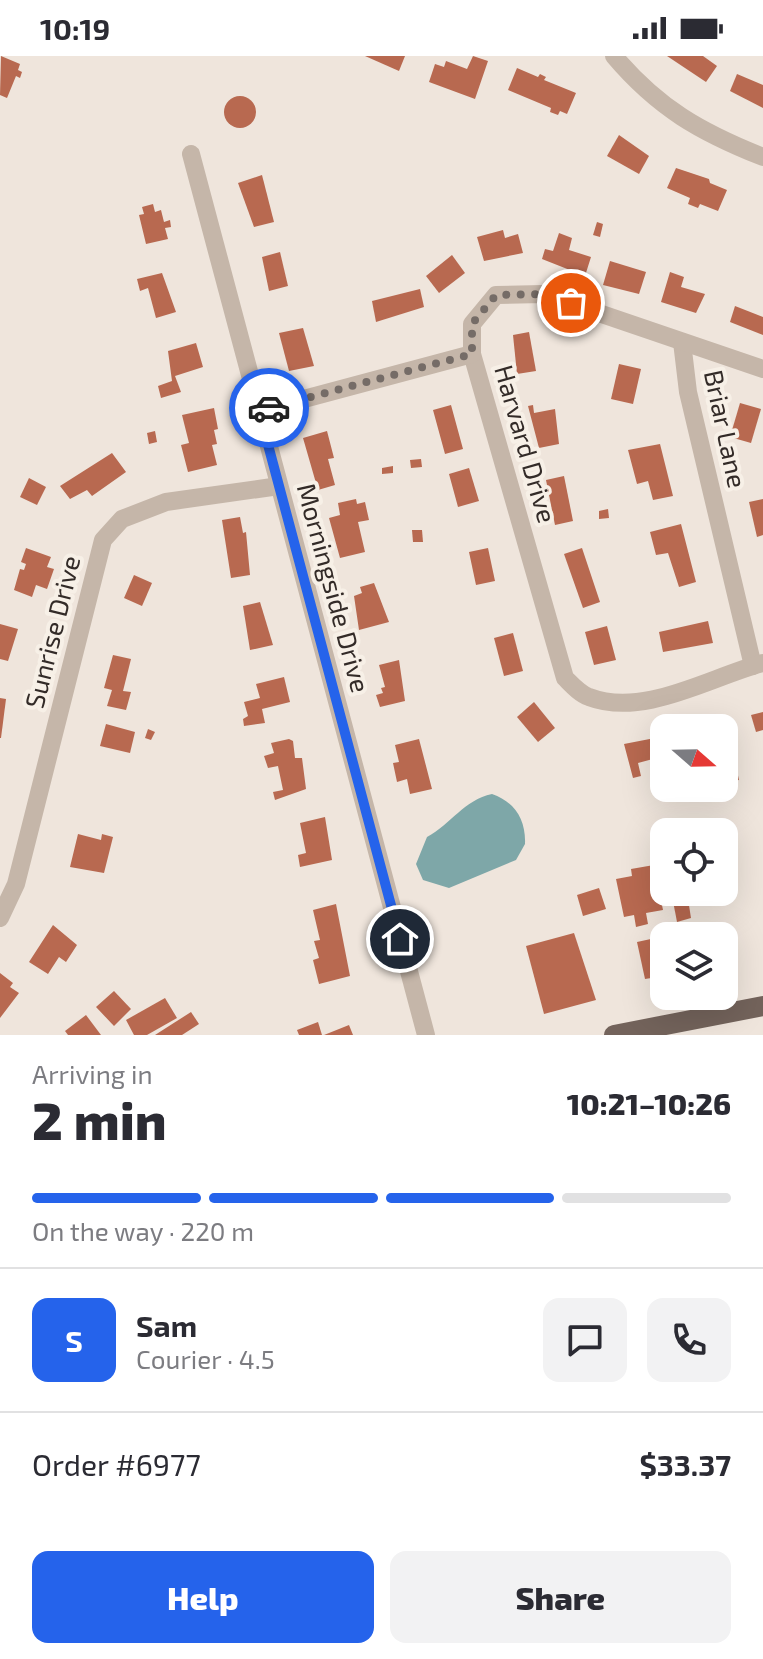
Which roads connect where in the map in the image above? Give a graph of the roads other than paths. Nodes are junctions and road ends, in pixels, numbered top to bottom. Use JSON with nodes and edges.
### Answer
{"nodes":[{"id":1,"x":614,"y":56,"type":"edge"},
{"id":2,"x":191,"y":154,"type":"dead end"},
{"id":3,"x":763,"y":157,"type":"edge"},
{"id":4,"x":682,"y":342,"type":"junction"},
{"id":5,"x":472,"y":354,"type":"junction"},
{"id":6,"x":763,"y":369,"type":"edge"},
{"id":7,"x":259,"y":411,"type":"junction"},
{"id":8,"x":279,"y":486,"type":"junction"},
{"id":9,"x":758,"y":664,"type":"edge"},
{"id":10,"x":0,"y":918,"type":"edge"},
{"id":11,"x":763,"y":1006,"type":"edge"},
{"id":12,"x":426,"y":1035,"type":"edge"},
{"id":13,"x":614,"y":1035,"type":"edge"}],
"edges":[{"from":1,"to":3,"type":"street"},
{"from":2,"to":7,"type":"street","name":"Morningside Drive"},
{"from":4,"to":5,"type":"street","name":"Harvard Drive"},
{"from":4,"to":6,"type":"street","name":"Harvard Drive"},
{"from":4,"to":9,"type":"street","name":"Briar Lane"},
{"from":5,"to":7,"type":"street"},
{"from":5,"to":9,"type":"street","name":"Harvard Drive"},
{"from":7,"to":8,"type":"street","name":"Morningside Drive"},
{"from":8,"to":10,"type":"street","name":"Sunrise Drive"},
{"from":8,"to":12,"type":"street","name":"Morningside Drive"},
{"from":11,"to":13,"type":"main road"}]}
